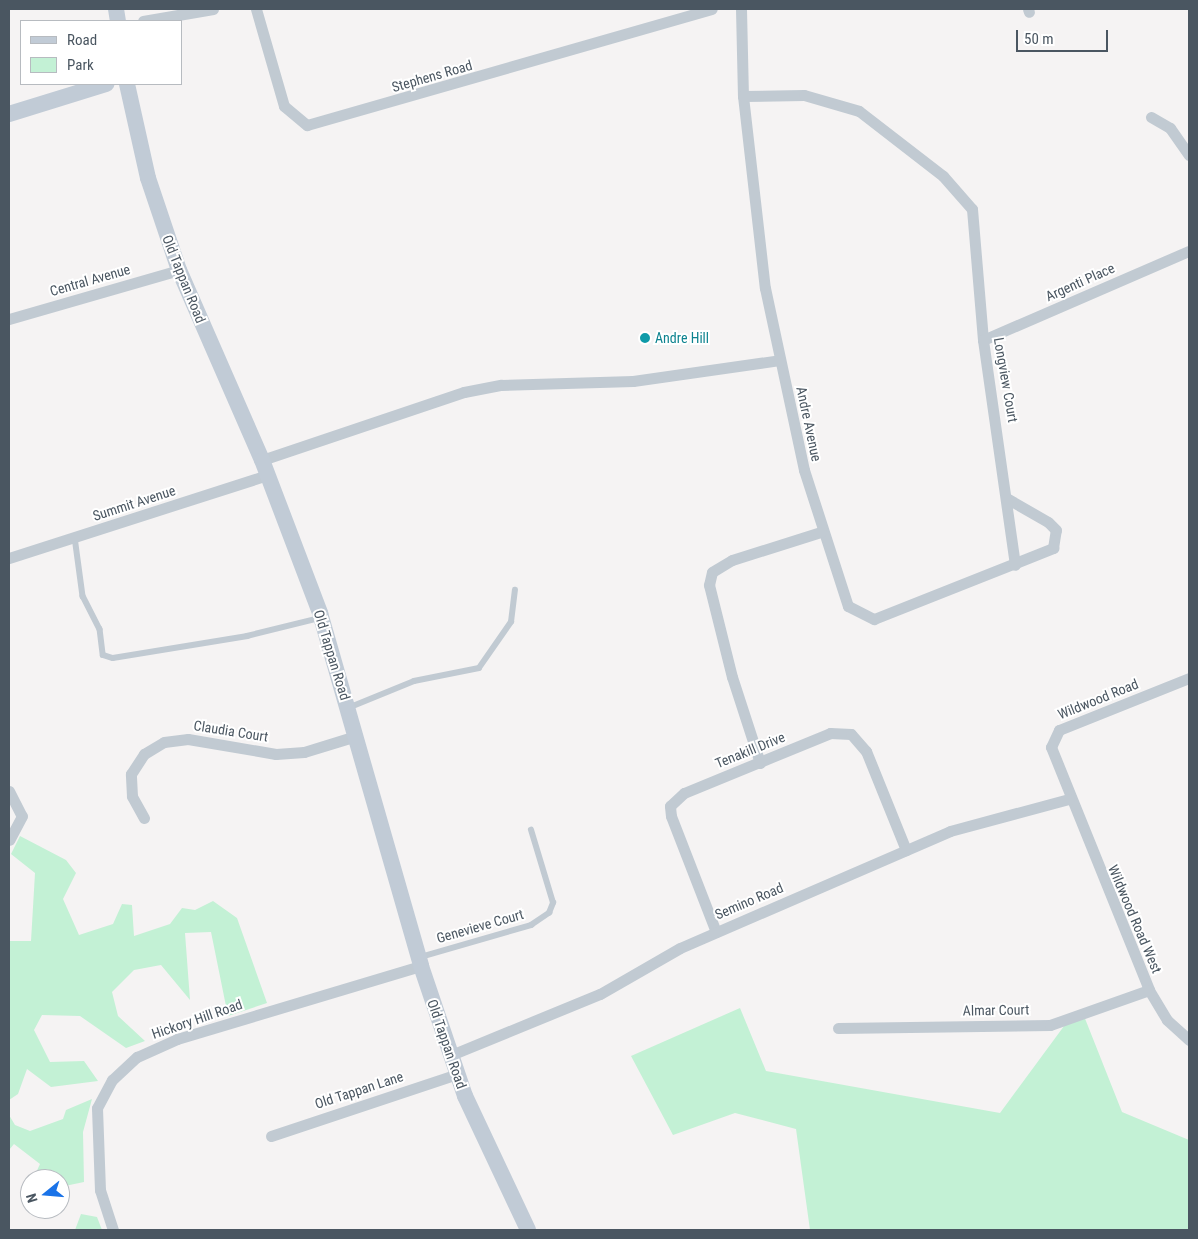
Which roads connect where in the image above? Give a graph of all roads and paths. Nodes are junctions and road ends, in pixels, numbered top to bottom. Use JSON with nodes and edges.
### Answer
{"nodes":[{"id":1,"x":213,"y":9,"type":"edge"},
{"id":2,"x":256,"y":9,"type":"edge"},
{"id":3,"x":712,"y":9,"type":"edge"},
{"id":4,"x":741,"y":9,"type":"edge"},
{"id":5,"x":149,"y":20,"type":"edge"},
{"id":6,"x":103,"y":85,"type":"edge"},
{"id":7,"x":127,"y":85,"type":"edge"},
{"id":8,"x":744,"y":96,"type":"junction"},
{"id":9,"x":9,"y":114,"type":"edge"},
{"id":10,"x":1151,"y":117,"type":"dead end"},
{"id":11,"x":1189,"y":155,"type":"edge"},
{"id":12,"x":1189,"y":250,"type":"edge"},
{"id":13,"x":179,"y":270,"type":"junction"},
{"id":14,"x":9,"y":319,"type":"edge"},
{"id":15,"x":983,"y":340,"type":"junction"},
{"id":16,"x":780,"y":360,"type":"junction"},
{"id":17,"x":265,"y":467,"type":"junction"},
{"id":18,"x":1008,"y":499,"type":"junction"},
{"id":19,"x":821,"y":532,"type":"junction"},
{"id":20,"x":75,"y":538,"type":"junction"},
{"id":21,"x":9,"y":558,"type":"edge"},
{"id":22,"x":1015,"y":564,"type":"junction"},
{"id":23,"x":515,"y":590,"type":"dead end"},
{"id":24,"x":322,"y":618,"type":"junction"},
{"id":25,"x":1189,"y":678,"type":"edge"},
{"id":26,"x":348,"y":708,"type":"junction"},
{"id":27,"x":356,"y":736,"type":"junction"},
{"id":28,"x":760,"y":763,"type":"junction"},
{"id":29,"x":9,"y":791,"type":"edge"},
{"id":30,"x":1069,"y":799,"type":"junction"},
{"id":31,"x":144,"y":818,"type":"dead end"},
{"id":32,"x":531,"y":830,"type":"dead end"},
{"id":33,"x":9,"y":840,"type":"edge"},
{"id":34,"x":906,"y":850,"type":"junction"},
{"id":35,"x":716,"y":932,"type":"junction"},
{"id":36,"x":420,"y":962,"type":"junction"},
{"id":37,"x":1149,"y":990,"type":"junction"},
{"id":38,"x":838,"y":1028,"type":"dead end"},
{"id":39,"x":1189,"y":1040,"type":"edge"},
{"id":40,"x":451,"y":1055,"type":"junction"},
{"id":41,"x":457,"y":1074,"type":"junction"},
{"id":42,"x":271,"y":1136,"type":"dead end"},
{"id":43,"x":113,"y":1230,"type":"edge"},
{"id":44,"x":528,"y":1230,"type":"edge"}],
"edges":[{"from":1,"to":5,"type":"street"},
{"from":2,"to":3,"type":"street","name":"Stephens Road"},
{"from":4,"to":8,"type":"street","name":"Andre Avenue"},
{"from":6,"to":9,"type":"main road"},
{"from":7,"to":13,"type":"main road","name":"Old Tappan Road"},
{"from":8,"to":15,"type":"street","name":"Longview Court"},
{"from":8,"to":16,"type":"street","name":"Andre Avenue"},
{"from":10,"to":11,"type":"street"},
{"from":12,"to":15,"type":"street","name":"Argenti Place"},
{"from":13,"to":14,"type":"street","name":"Central Avenue"},
{"from":13,"to":17,"type":"main road","name":"Old Tappan Road"},
{"from":15,"to":18,"type":"street","name":"Longview Court"},
{"from":16,"to":17,"type":"street"},
{"from":16,"to":19,"type":"street","name":"Andre Avenue"},
{"from":17,"to":20,"type":"street","name":"Summit Avenue"},
{"from":17,"to":24,"type":"main road","name":"Old Tappan Road"},
{"from":18,"to":22,"type":"street","name":"Longview Court"},
{"from":18,"to":22,"type":"street"},
{"from":19,"to":22,"type":"street"},
{"from":19,"to":28,"type":"street"},
{"from":20,"to":21,"type":"street","name":"Summit Avenue"},
{"from":20,"to":24,"type":"lane"},
{"from":23,"to":26,"type":"lane"},
{"from":24,"to":26,"type":"main road","name":"Old Tappan Road"},
{"from":25,"to":30,"type":"street","name":"Wildwood Road"},
{"from":26,"to":27,"type":"main road","name":"Old Tappan Road"},
{"from":27,"to":31,"type":"street","name":"Claudia Court"},
{"from":27,"to":36,"type":"main road","name":"Old Tappan Road"},
{"from":28,"to":34,"type":"street","name":"Tenakill Drive"},
{"from":28,"to":35,"type":"street","name":"Tenakill Drive"},
{"from":29,"to":33,"type":"street"},
{"from":30,"to":34,"type":"street","name":"Semino Road"},
{"from":30,"to":37,"type":"street","name":"Wildwood Road West"},
{"from":32,"to":36,"type":"lane","name":"Genevieve Court"},
{"from":34,"to":35,"type":"street","name":"Semino Road"},
{"from":35,"to":40,"type":"street","name":"Semino Road"},
{"from":36,"to":40,"type":"main road","name":"Old Tappan Road"},
{"from":36,"to":43,"type":"street","name":"Hickory Hill Road"},
{"from":37,"to":38,"type":"street","name":"Almar Court"},
{"from":37,"to":39,"type":"street","name":"Wildwood Road West"},
{"from":40,"to":41,"type":"main road","name":"Old Tappan Road"},
{"from":41,"to":42,"type":"street","name":"Old Tappan Lane"},
{"from":41,"to":44,"type":"main road","name":"Old Tappan Road"}]}
